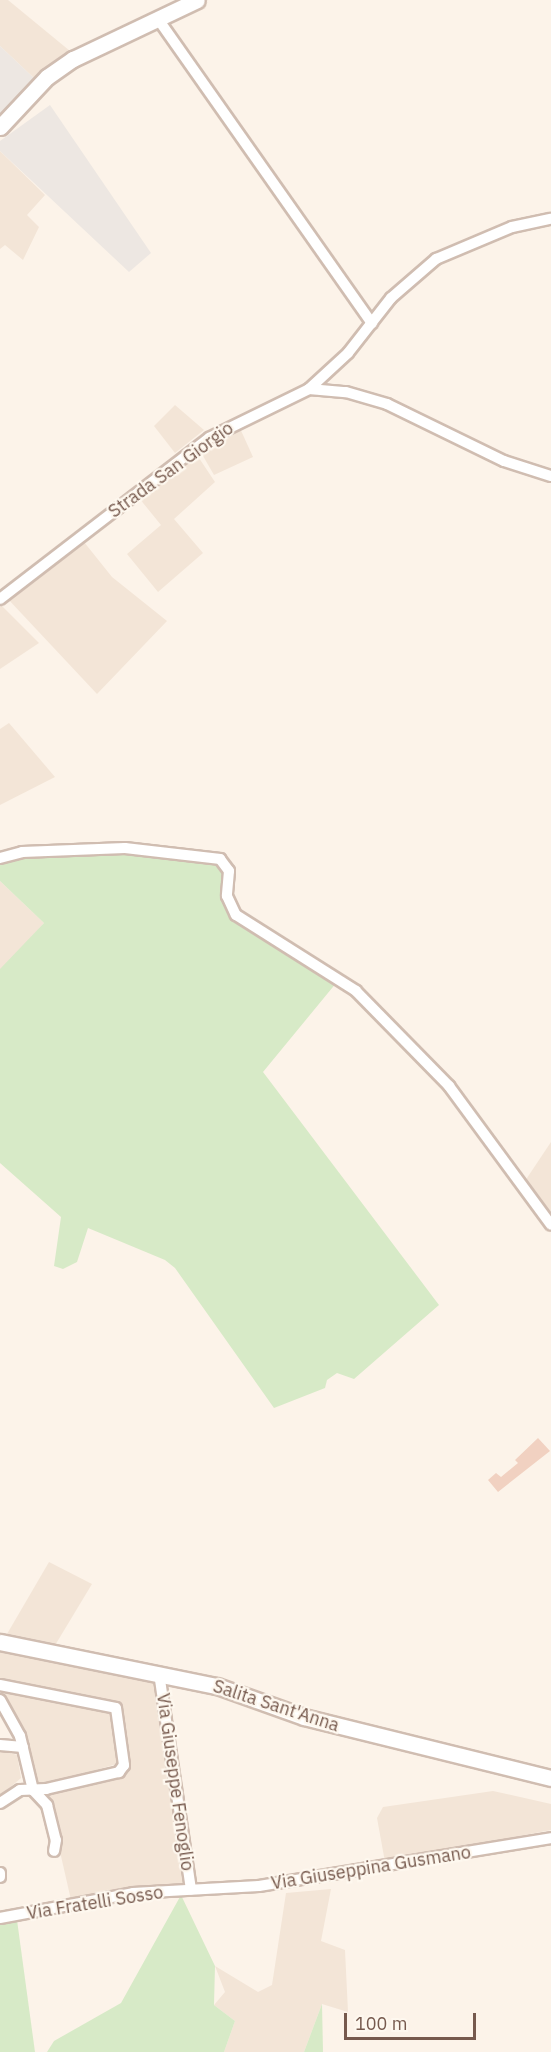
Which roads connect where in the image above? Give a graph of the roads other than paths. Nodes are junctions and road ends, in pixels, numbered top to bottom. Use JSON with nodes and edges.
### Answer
{"nodes":[{"id":1,"x":197,"y":0,"type":"edge"},
{"id":2,"x":158,"y":19,"type":"junction"},
{"id":3,"x":0,"y":127,"type":"edge"},
{"id":4,"x":551,"y":219,"type":"edge"},
{"id":5,"x":370,"y":327,"type":"junction"},
{"id":6,"x":309,"y":389,"type":"junction"},
{"id":7,"x":551,"y":476,"type":"edge"},
{"id":8,"x":0,"y":598,"type":"edge"},
{"id":9,"x":0,"y":858,"type":"edge"},
{"id":10,"x":551,"y":1226,"type":"edge"},
{"id":11,"x":0,"y":1642,"type":"edge"},
{"id":12,"x":159,"y":1673,"type":"junction"},
{"id":13,"x":0,"y":1684,"type":"edge"},
{"id":14,"x":0,"y":1700,"type":"edge"},
{"id":15,"x":0,"y":1745,"type":"edge"},
{"id":16,"x":23,"y":1747,"type":"junction"},
{"id":17,"x":551,"y":1778,"type":"edge"},
{"id":18,"x":33,"y":1790,"type":"junction"},
{"id":19,"x":0,"y":1803,"type":"edge"},
{"id":20,"x":551,"y":1838,"type":"edge"},
{"id":21,"x":54,"y":1851,"type":"dead end"},
{"id":22,"x":191,"y":1890,"type":"junction"},
{"id":23,"x":0,"y":1918,"type":"edge"}],
"edges":[{"from":1,"to":2,"type":"street"},
{"from":2,"to":3,"type":"street"},
{"from":2,"to":5,"type":"street"},
{"from":4,"to":5,"type":"street","name":"Strada San Giorgio"},
{"from":5,"to":6,"type":"street","name":"Strada San Giorgio"},
{"from":6,"to":7,"type":"street"},
{"from":6,"to":8,"type":"street","name":"Strada San Giorgio"},
{"from":9,"to":10,"type":"street"},
{"from":11,"to":12,"type":"street","name":"Salita Sant'Anna"},
{"from":12,"to":17,"type":"street","name":"Salita Sant'Anna"},
{"from":12,"to":22,"type":"street","name":"Via Giuseppe Fenoglio"},
{"from":13,"to":18,"type":"street"},
{"from":14,"to":16,"type":"street"},
{"from":15,"to":16,"type":"street"},
{"from":16,"to":18,"type":"street"},
{"from":18,"to":19,"type":"street"},
{"from":18,"to":21,"type":"street"},
{"from":20,"to":22,"type":"street","name":"Via Giuseppina Gusmano"},
{"from":22,"to":23,"type":"street","name":"Via Fratelli Sosso"}]}
